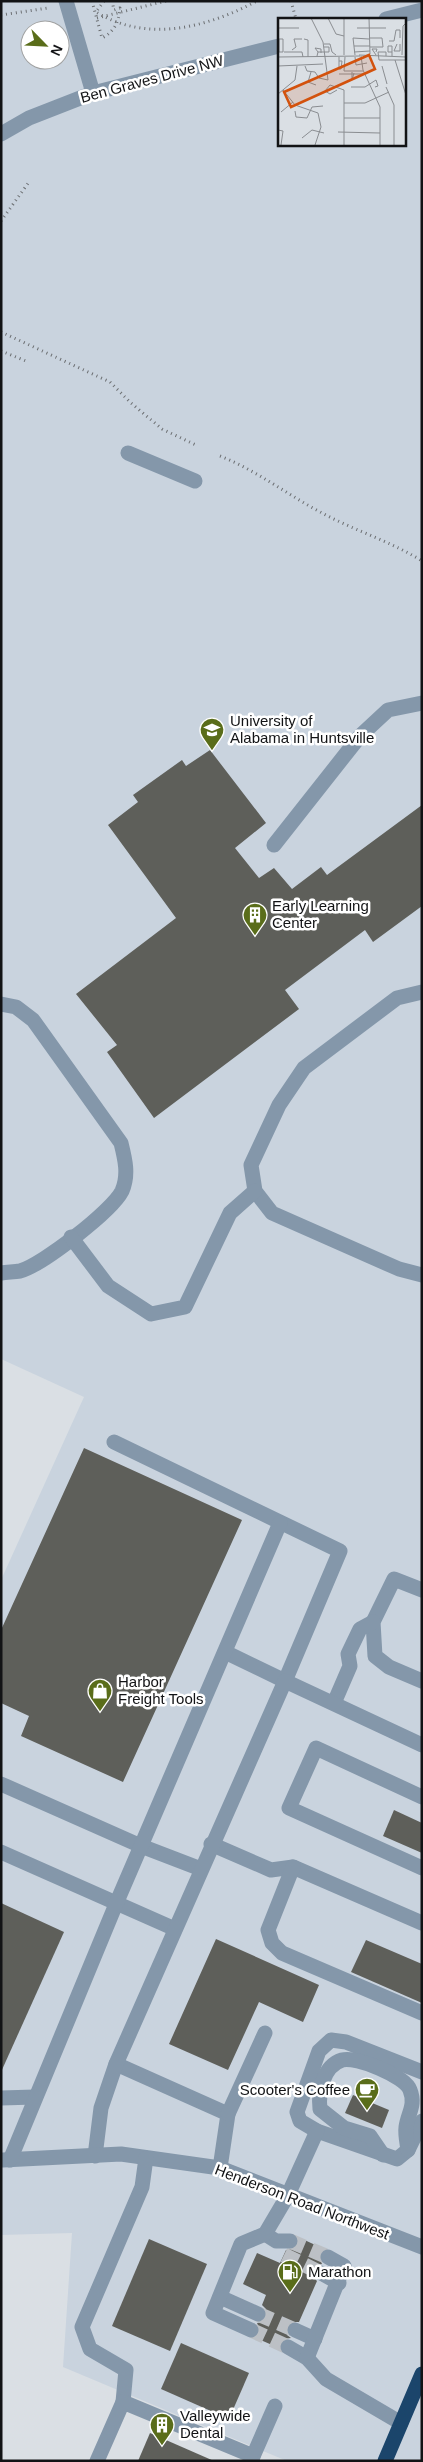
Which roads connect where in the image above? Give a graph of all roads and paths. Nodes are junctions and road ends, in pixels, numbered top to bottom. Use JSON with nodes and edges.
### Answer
{"nodes":[{"id":1,"x":66,"y":1,"type":"edge"},
{"id":2,"x":92,"y":1,"type":"edge"},
{"id":3,"x":104,"y":1,"type":"edge"},
{"id":4,"x":112,"y":1,"type":"edge"},
{"id":5,"x":166,"y":1,"type":"edge"},
{"id":6,"x":257,"y":1,"type":"edge"},
{"id":7,"x":291,"y":1,"type":"edge"},
{"id":8,"x":48,"y":8,"type":"dead end"},
{"id":9,"x":422,"y":10,"type":"edge"},
{"id":10,"x":96,"y":12,"type":"junction"},
{"id":11,"x":119,"y":14,"type":"junction"},
{"id":12,"x":1,"y":15,"type":"edge"},
{"id":13,"x":104,"y":17,"type":"junction"},
{"id":14,"x":97,"y":18,"type":"junction"},
{"id":15,"x":296,"y":18,"type":"edge"},
{"id":16,"x":390,"y":18,"type":"edge"},
{"id":17,"x":117,"y":22,"type":"junction"},
{"id":18,"x":278,"y":46,"type":"edge"},
{"id":19,"x":93,"y":93,"type":"junction"},
{"id":20,"x":1,"y":134,"type":"edge"},
{"id":21,"x":29,"y":182,"type":"dead end"},
{"id":22,"x":1,"y":221,"type":"edge"},
{"id":23,"x":1,"y":332,"type":"edge"},
{"id":24,"x":1,"y":350,"type":"edge"},
{"id":25,"x":26,"y":361,"type":"dead end"},
{"id":26,"x":198,"y":446,"type":"dead end"},
{"id":27,"x":128,"y":453,"type":"dead end"},
{"id":28,"x":220,"y":456,"type":"dead end"},
{"id":29,"x":195,"y":481,"type":"dead end"},
{"id":30,"x":422,"y":561,"type":"edge"},
{"id":31,"x":422,"y":702,"type":"edge"},
{"id":32,"x":274,"y":844,"type":"dead end"},
{"id":33,"x":422,"y":992,"type":"edge"},
{"id":34,"x":1,"y":1004,"type":"edge"},
{"id":35,"x":255,"y":1191,"type":"junction"},
{"id":36,"x":71,"y":1237,"type":"junction"},
{"id":37,"x":1,"y":1273,"type":"edge"},
{"id":38,"x":422,"y":1275,"type":"edge"},
{"id":39,"x":114,"y":1442,"type":"dead end"},
{"id":40,"x":280,"y":1523,"type":"junction"},
{"id":41,"x":422,"y":1590,"type":"edge"},
{"id":42,"x":373,"y":1622,"type":"junction"},
{"id":43,"x":225,"y":1652,"type":"junction"},
{"id":44,"x":375,"y":1656,"type":"junction"},
{"id":45,"x":350,"y":1666,"type":"junction"},
{"id":46,"x":285,"y":1681,"type":"junction"},
{"id":47,"x":422,"y":1681,"type":"edge"},
{"id":48,"x":334,"y":1703,"type":"junction"},
{"id":49,"x":422,"y":1745,"type":"edge"},
{"id":50,"x":1,"y":1784,"type":"edge"},
{"id":51,"x":422,"y":1797,"type":"edge"},
{"id":52,"x":212,"y":1844,"type":"junction"},
{"id":53,"x":141,"y":1846,"type":"junction"},
{"id":54,"x":1,"y":1852,"type":"edge"},
{"id":55,"x":294,"y":1867,"type":"junction"},
{"id":56,"x":422,"y":1868,"type":"edge"},
{"id":57,"x":201,"y":1869,"type":"junction"},
{"id":58,"x":116,"y":1904,"type":"junction"},
{"id":59,"x":422,"y":1923,"type":"edge"},
{"id":60,"x":174,"y":1929,"type":"junction"},
{"id":61,"x":422,"y":2013,"type":"edge"},
{"id":62,"x":264,"y":2033,"type":"dead end"},
{"id":63,"x":116,"y":2064,"type":"junction"},
{"id":64,"x":422,"y":2072,"type":"edge"},
{"id":65,"x":35,"y":2097,"type":"junction"},
{"id":66,"x":1,"y":2098,"type":"edge"},
{"id":67,"x":228,"y":2114,"type":"junction"},
{"id":68,"x":422,"y":2120,"type":"edge"},
{"id":69,"x":317,"y":2131,"type":"junction"},
{"id":70,"x":408,"y":2150,"type":"junction"},
{"id":71,"x":383,"y":2155,"type":"junction"},
{"id":72,"x":95,"y":2156,"type":"junction"},
{"id":73,"x":146,"y":2158,"type":"junction"},
{"id":74,"x":6,"y":2160,"type":"edge"},
{"id":75,"x":220,"y":2168,"type":"junction"},
{"id":76,"x":288,"y":2195,"type":"junction"},
{"id":77,"x":422,"y":2247,"type":"edge"},
{"id":78,"x":328,"y":2258,"type":"tunnel mouth"},
{"id":79,"x":321,"y":2273,"type":"tunnel mouth"},
{"id":80,"x":339,"y":2282,"type":"junction"},
{"id":81,"x":220,"y":2297,"type":"junction"},
{"id":82,"x":258,"y":2314,"type":"tunnel mouth"},
{"id":83,"x":251,"y":2330,"type":"tunnel mouth"},
{"id":84,"x":295,"y":2330,"type":"tunnel mouth"},
{"id":85,"x":315,"y":2339,"type":"junction"},
{"id":86,"x":288,"y":2347,"type":"tunnel mouth"},
{"id":87,"x":307,"y":2358,"type":"junction"},
{"id":88,"x":422,"y":2374,"type":"edge"},
{"id":89,"x":123,"y":2402,"type":"junction"},
{"id":90,"x":275,"y":2406,"type":"dead end"},
{"id":91,"x":401,"y":2423,"type":"junction"},
{"id":92,"x":252,"y":2458,"type":"edge"},
{"id":93,"x":97,"y":2461,"type":"edge"},
{"id":94,"x":385,"y":2461,"type":"edge"}],
"edges":[{"from":1,"to":19,"type":"street"},
{"from":2,"to":10,"type":"path"},
{"from":3,"to":10,"type":"path"},
{"from":4,"to":11,"type":"path"},
{"from":5,"to":11,"type":"path"},
{"from":6,"to":17,"type":"path"},
{"from":7,"to":15,"type":"path"},
{"from":8,"to":12,"type":"path"},
{"from":9,"to":16,"type":"street"},
{"from":10,"to":13,"type":"path"},
{"from":10,"to":14,"type":"path"},
{"from":11,"to":13,"type":"path"},
{"from":11,"to":17,"type":"path"},
{"from":13,"to":14,"type":"path"},
{"from":13,"to":17,"type":"path"},
{"from":14,"to":17,"type":"path"},
{"from":18,"to":19,"type":"street","name":"Ben Graves Drive NW"},
{"from":19,"to":20,"type":"street","name":"Ben Graves Drive NW"},
{"from":21,"to":22,"type":"path"},
{"from":23,"to":26,"type":"path"},
{"from":24,"to":25,"type":"path"},
{"from":27,"to":29,"type":"street"},
{"from":28,"to":30,"type":"path"},
{"from":31,"to":32,"type":"street"},
{"from":33,"to":35,"type":"street"},
{"from":34,"to":36,"type":"street"},
{"from":35,"to":36,"type":"street"},
{"from":35,"to":38,"type":"street"},
{"from":36,"to":37,"type":"street"},
{"from":39,"to":40,"type":"street"},
{"from":40,"to":43,"type":"street"},
{"from":40,"to":46,"type":"street"},
{"from":41,"to":42,"type":"street"},
{"from":42,"to":44,"type":"street"},
{"from":42,"to":45,"type":"street"},
{"from":43,"to":46,"type":"street"},
{"from":43,"to":53,"type":"street"},
{"from":44,"to":45,"type":"street"},
{"from":44,"to":47,"type":"street"},
{"from":45,"to":48,"type":"street"},
{"from":46,"to":48,"type":"street"},
{"from":46,"to":52,"type":"street"},
{"from":48,"to":49,"type":"street"},
{"from":50,"to":53,"type":"street"},
{"from":51,"to":56,"type":"street"},
{"from":52,"to":55,"type":"street"},
{"from":52,"to":57,"type":"street"},
{"from":53,"to":57,"type":"street"},
{"from":53,"to":58,"type":"street"},
{"from":54,"to":58,"type":"street"},
{"from":55,"to":59,"type":"street"},
{"from":55,"to":61,"type":"street"},
{"from":57,"to":60,"type":"street"},
{"from":58,"to":60,"type":"street"},
{"from":58,"to":65,"type":"street"},
{"from":60,"to":63,"type":"street"},
{"from":62,"to":67,"type":"street"},
{"from":63,"to":67,"type":"street"},
{"from":63,"to":72,"type":"street"},
{"from":64,"to":69,"type":"street"},
{"from":65,"to":66,"type":"street"},
{"from":65,"to":74,"type":"street"},
{"from":67,"to":75,"type":"street"},
{"from":68,"to":70,"type":"street"},
{"from":69,"to":71,"type":"street"},
{"from":69,"to":76,"type":"street"},
{"from":70,"to":71,"type":"street"},
{"from":70,"to":71,"type":"street"},
{"from":72,"to":73,"type":"street","name":"Henderson Road Northwest"},
{"from":72,"to":74,"type":"street","name":"Henderson Road Northwest"},
{"from":73,"to":75,"type":"street","name":"Henderson Road Northwest"},
{"from":73,"to":89,"type":"street"},
{"from":75,"to":76,"type":"street","name":"Henderson Road Northwest"},
{"from":76,"to":77,"type":"street","name":"Henderson Road Northwest"},
{"from":76,"to":81,"type":"street"},
{"from":78,"to":80,"type":"street"},
{"from":79,"to":80,"type":"street"},
{"from":80,"to":85,"type":"street"},
{"from":81,"to":82,"type":"street"},
{"from":81,"to":83,"type":"street"},
{"from":84,"to":85,"type":"street"},
{"from":85,"to":87,"type":"street"},
{"from":86,"to":87,"type":"street"},
{"from":87,"to":91,"type":"street"},
{"from":88,"to":91,"type":"highway"},
{"from":89,"to":92,"type":"street"},
{"from":89,"to":93,"type":"street"},
{"from":90,"to":92,"type":"street"},
{"from":91,"to":94,"type":"highway"}]}
